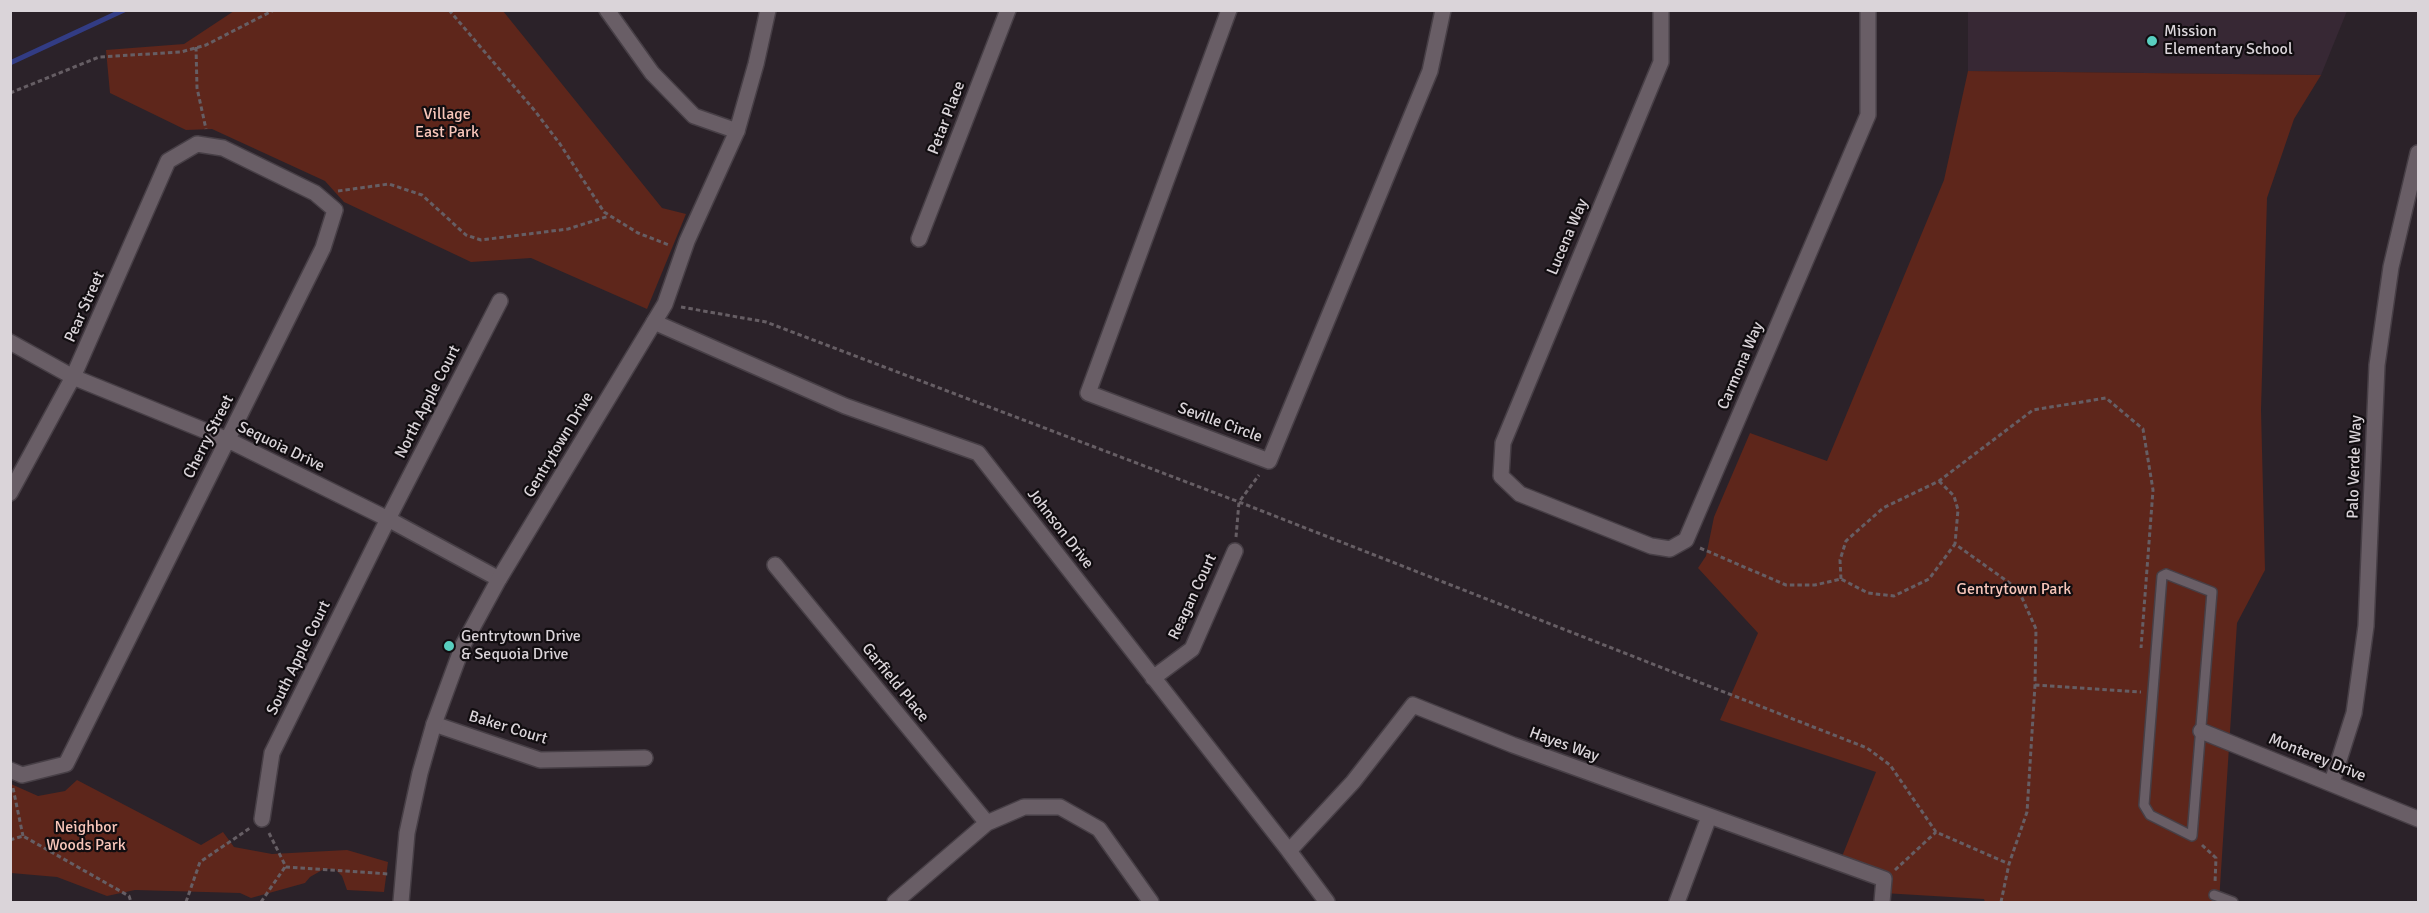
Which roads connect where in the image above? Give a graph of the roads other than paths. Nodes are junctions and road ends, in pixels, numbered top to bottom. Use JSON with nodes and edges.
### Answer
{"nodes":[{"id":1,"x":607,"y":10,"type":"edge"},
{"id":2,"x":768,"y":10,"type":"edge"},
{"id":3,"x":1008,"y":10,"type":"edge"},
{"id":4,"x":1229,"y":10,"type":"edge"},
{"id":5,"x":1443,"y":10,"type":"edge"},
{"id":6,"x":1661,"y":10,"type":"edge"},
{"id":7,"x":1868,"y":10,"type":"edge"},
{"id":8,"x":737,"y":131,"type":"junction"},
{"id":9,"x":203,"y":145,"type":"joint"},
{"id":10,"x":2418,"y":153,"type":"edge"},
{"id":11,"x":919,"y":239,"type":"dead end"},
{"id":12,"x":500,"y":301,"type":"dead end"},
{"id":13,"x":654,"y":322,"type":"junction"},
{"id":14,"x":10,"y":342,"type":"edge"},
{"id":15,"x":74,"y":377,"type":"junction"},
{"id":16,"x":228,"y":440,"type":"junction"},
{"id":17,"x":10,"y":493,"type":"edge"},
{"id":18,"x":388,"y":519,"type":"junction"},
{"id":19,"x":1686,"y":540,"type":"joint"},
{"id":20,"x":1234,"y":551,"type":"road end"},
{"id":21,"x":775,"y":565,"type":"dead end"},
{"id":22,"x":499,"y":579,"type":"junction"},
{"id":23,"x":1153,"y":678,"type":"junction"},
{"id":24,"x":434,"y":724,"type":"junction"},
{"id":25,"x":2201,"y":731,"type":"junction"},
{"id":26,"x":645,"y":758,"type":"dead end"},
{"id":27,"x":10,"y":770,"type":"edge"},
{"id":28,"x":2332,"y":783,"type":"junction"},
{"id":29,"x":1709,"y":817,"type":"junction"},
{"id":30,"x":262,"y":819,"type":"road end"},
{"id":31,"x":2418,"y":819,"type":"edge"},
{"id":32,"x":987,"y":823,"type":"junction"},
{"id":33,"x":1289,"y":851,"type":"junction"},
{"id":34,"x":2214,"y":895,"type":"road end"},
{"id":35,"x":401,"y":903,"type":"edge"},
{"id":36,"x":895,"y":903,"type":"edge"},
{"id":37,"x":1151,"y":903,"type":"edge"},
{"id":38,"x":1327,"y":903,"type":"edge"},
{"id":39,"x":1677,"y":903,"type":"edge"},
{"id":40,"x":1882,"y":903,"type":"edge"},
{"id":41,"x":2233,"y":903,"type":"edge"}],
"edges":[{"from":1,"to":8,"type":"street"},
{"from":2,"to":8,"type":"street","name":"Gentrytown Drive"},
{"from":3,"to":11,"type":"street","name":"Petar Place"},
{"from":4,"to":5,"type":"street","name":"Seville Circle"},
{"from":6,"to":19,"type":"street","name":"Lucena Way"},
{"from":7,"to":19,"type":"street","name":"Carmona Way"},
{"from":8,"to":13,"type":"street","name":"Gentrytown Drive"},
{"from":9,"to":15,"type":"street","name":"Pear Street"},
{"from":9,"to":16,"type":"street","name":"Cherry Street"},
{"from":10,"to":28,"type":"street","name":"Palo Verde Way"},
{"from":12,"to":18,"type":"street","name":"North Apple Court"},
{"from":13,"to":22,"type":"street","name":"Gentrytown Drive"},
{"from":13,"to":23,"type":"street","name":"Johnson Drive"},
{"from":14,"to":15,"type":"street","name":"Sequoia Drive"},
{"from":15,"to":16,"type":"street","name":"Sequoia Drive"},
{"from":15,"to":17,"type":"street","name":"Pear Street"},
{"from":16,"to":18,"type":"street","name":"Sequoia Drive"},
{"from":16,"to":27,"type":"street","name":"Cherry Street"},
{"from":18,"to":22,"type":"street","name":"Sequoia Drive"},
{"from":18,"to":30,"type":"street","name":"South Apple Court"},
{"from":20,"to":23,"type":"street","name":"Reagan Court"},
{"from":21,"to":32,"type":"street","name":"Garfield Place"},
{"from":22,"to":24,"type":"street","name":"Gentrytown Drive"},
{"from":23,"to":33,"type":"street","name":"Johnson Drive"},
{"from":24,"to":26,"type":"street","name":"Baker Court"},
{"from":24,"to":35,"type":"street","name":"Gentrytown Drive"},
{"from":25,"to":25,"type":"lane"},
{"from":25,"to":28,"type":"street","name":"Monterey Drive"},
{"from":28,"to":31,"type":"street","name":"Monterey Drive"},
{"from":29,"to":33,"type":"street","name":"Hayes Way"},
{"from":29,"to":39,"type":"street"},
{"from":29,"to":40,"type":"street","name":"Hayes Way"},
{"from":32,"to":36,"type":"street"},
{"from":32,"to":37,"type":"street"},
{"from":33,"to":38,"type":"street","name":"Johnson Drive"},
{"from":34,"to":41,"type":"lane"}]}
